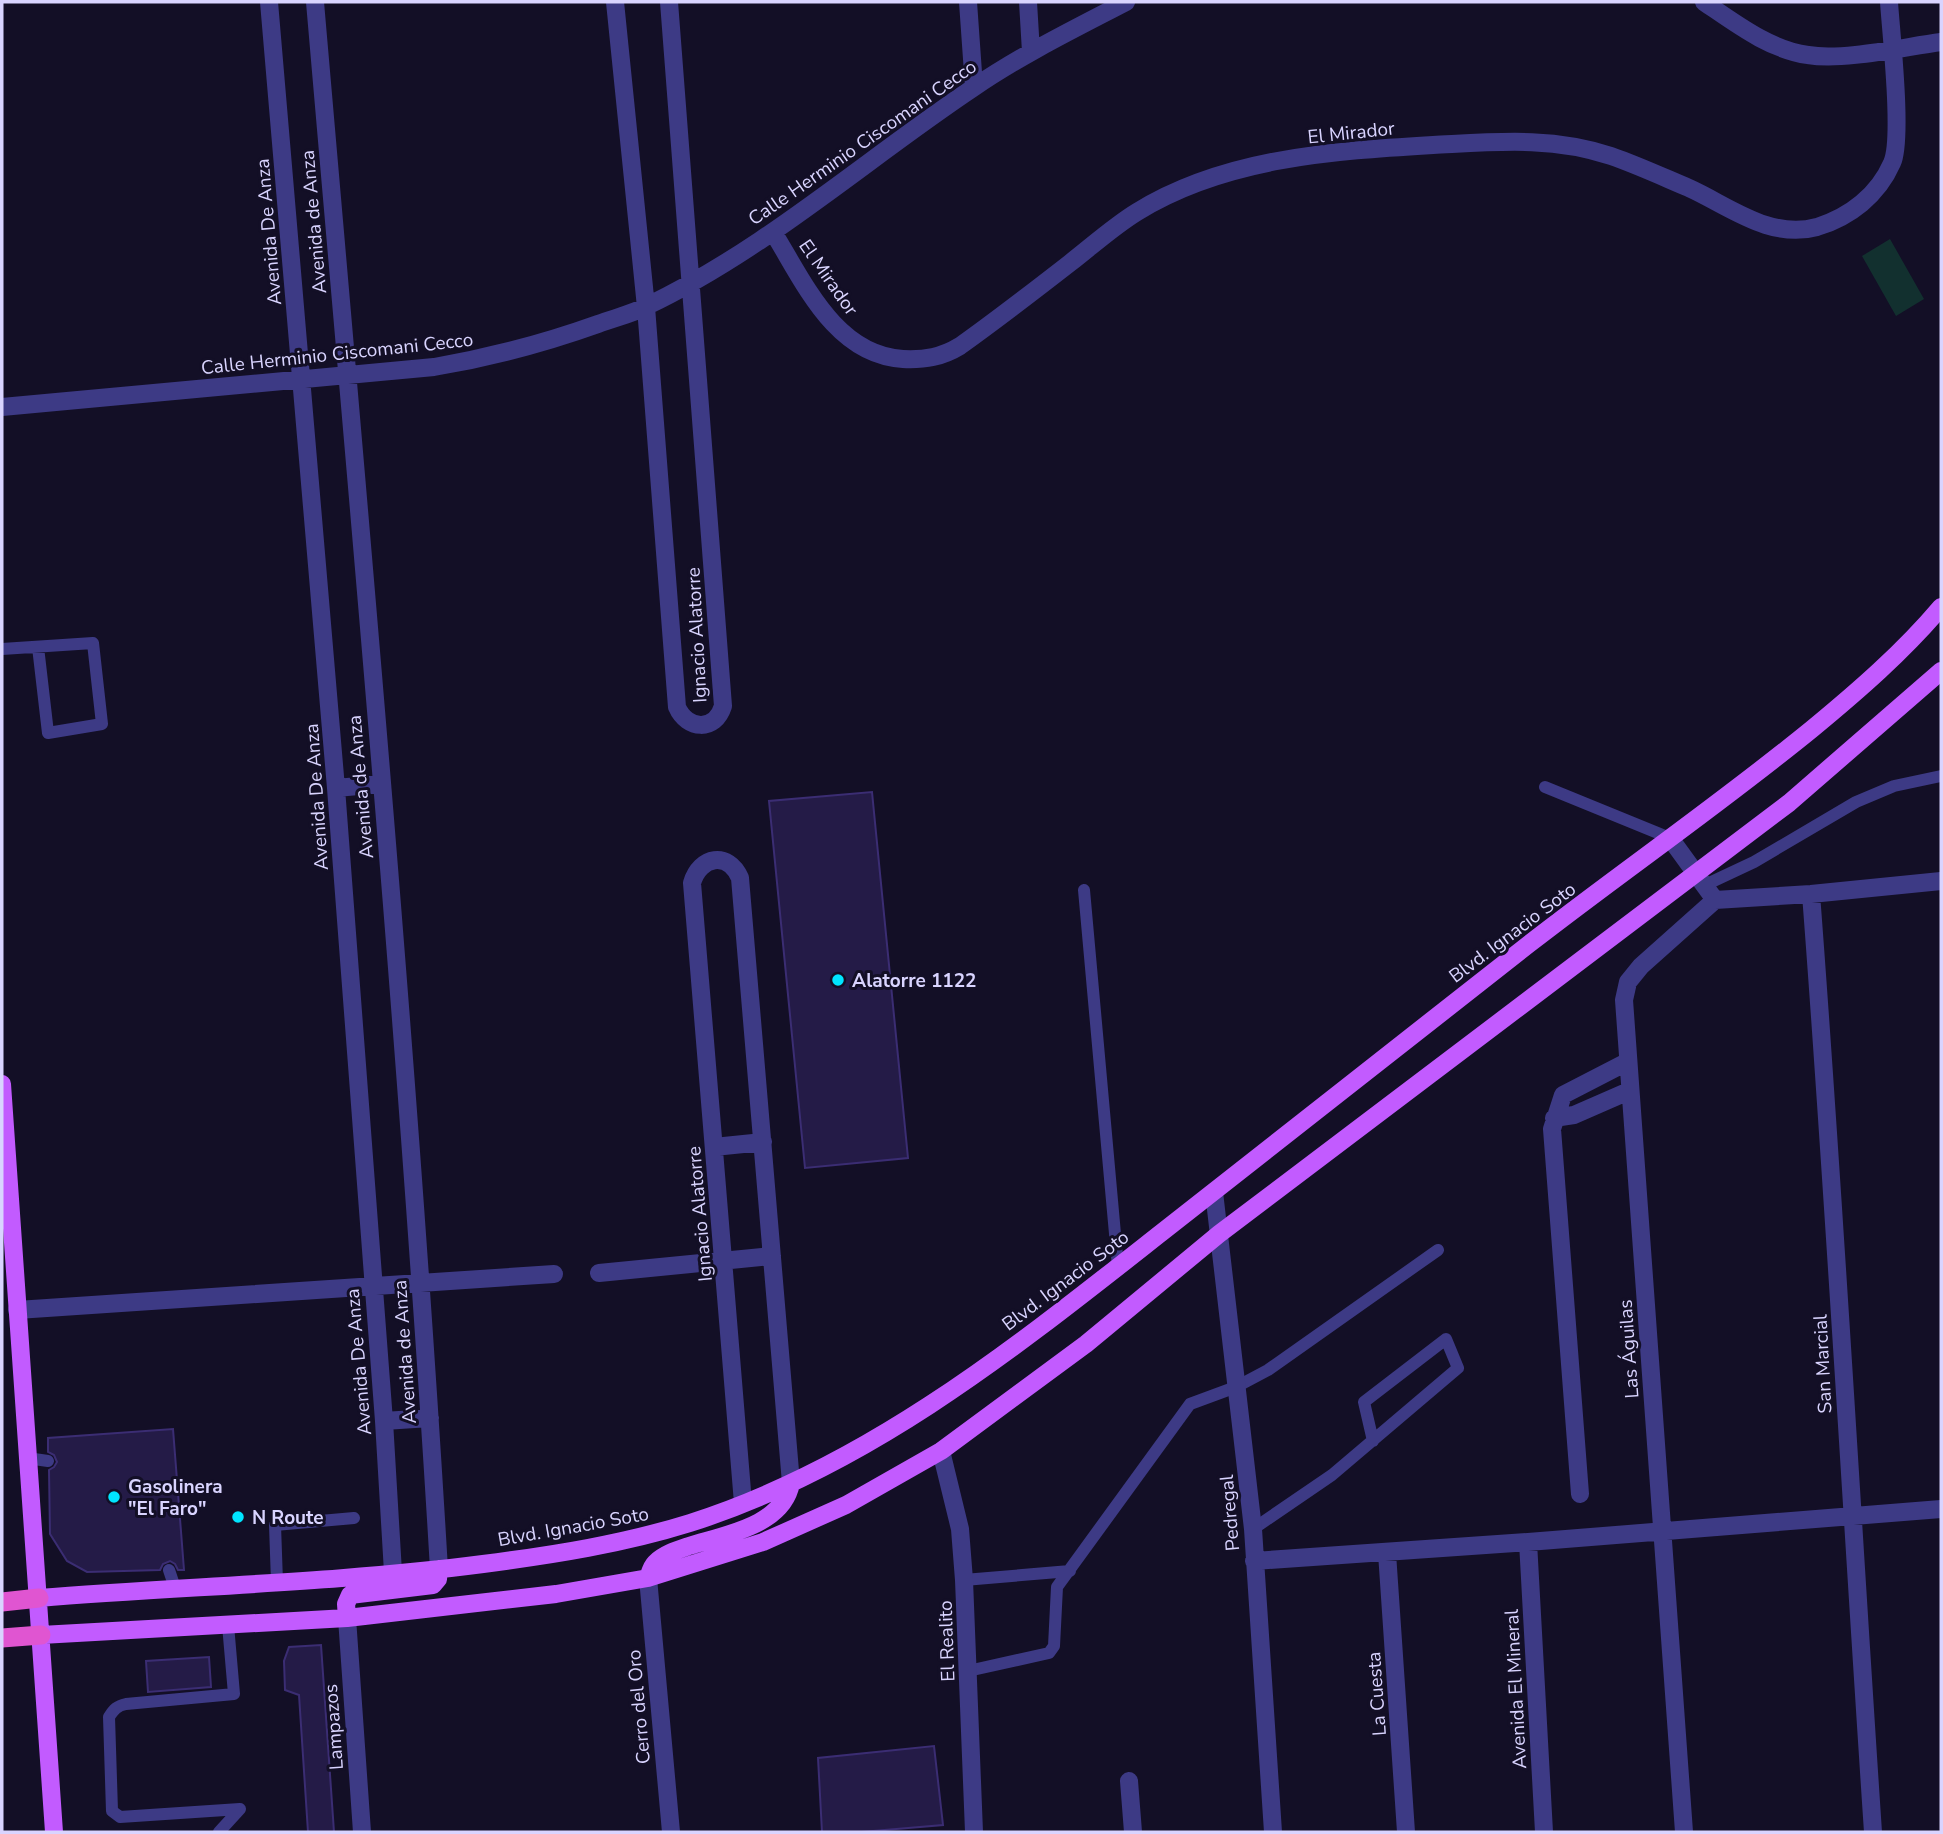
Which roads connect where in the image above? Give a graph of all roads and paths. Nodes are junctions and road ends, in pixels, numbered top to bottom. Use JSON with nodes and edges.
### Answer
{"nodes":[{"id":1,"x":269,"y":2,"type":"edge"},
{"id":2,"x":315,"y":2,"type":"edge"},
{"id":3,"x":615,"y":2,"type":"edge"},
{"id":4,"x":669,"y":2,"type":"edge"},
{"id":5,"x":968,"y":2,"type":"edge"},
{"id":6,"x":1028,"y":2,"type":"edge"},
{"id":7,"x":1126,"y":2,"type":"edge"},
{"id":8,"x":1704,"y":2,"type":"edge"},
{"id":9,"x":1889,"y":2,"type":"edge"},
{"id":10,"x":1941,"y":42,"type":"edge"},
{"id":11,"x":1892,"y":48,"type":"junction"},
{"id":12,"x":1031,"y":52,"type":"junction"},
{"id":13,"x":974,"y":87,"type":"junction"},
{"id":14,"x":773,"y":232,"type":"junction"},
{"id":15,"x":692,"y":282,"type":"junction"},
{"id":16,"x":646,"y":307,"type":"junction"},
{"id":17,"x":347,"y":375,"type":"junction"},
{"id":18,"x":302,"y":379,"type":"junction"},
{"id":19,"x":2,"y":407,"type":"edge"},
{"id":20,"x":1941,"y":607,"type":"edge"},
{"id":21,"x":38,"y":647,"type":"junction"},
{"id":22,"x":2,"y":649,"type":"edge"},
{"id":23,"x":1941,"y":671,"type":"edge"},
{"id":24,"x":1941,"y":776,"type":"edge"},
{"id":25,"x":381,"y":784,"type":"junction"},
{"id":26,"x":1545,"y":787,"type":"dead end"},
{"id":27,"x":336,"y":788,"type":"junction"},
{"id":28,"x":1671,"y":838,"type":"junction"},
{"id":29,"x":1941,"y":881,"type":"edge"},
{"id":30,"x":1706,"y":886,"type":"junction"},
{"id":31,"x":1084,"y":890,"type":"dead end"},
{"id":32,"x":1811,"y":894,"type":"junction"},
{"id":33,"x":1627,"y":1062,"type":"junction"},
{"id":34,"x":2,"y":1084,"type":"edge"},
{"id":35,"x":1629,"y":1091,"type":"junction"},
{"id":36,"x":1554,"y":1118,"type":"junction"},
{"id":37,"x":763,"y":1142,"type":"junction"},
{"id":38,"x":714,"y":1147,"type":"junction"},
{"id":39,"x":1214,"y":1192,"type":"junction"},
{"id":40,"x":1219,"y":1234,"type":"junction"},
{"id":41,"x":1438,"y":1250,"type":"dead end"},
{"id":42,"x":772,"y":1256,"type":"junction"},
{"id":43,"x":724,"y":1261,"type":"junction"},
{"id":44,"x":1118,"y":1267,"type":"junction"},
{"id":45,"x":599,"y":1273,"type":"dead end"},
{"id":46,"x":554,"y":1274,"type":"dead end"},
{"id":47,"x":420,"y":1283,"type":"junction"},
{"id":48,"x":372,"y":1285,"type":"junction"},
{"id":49,"x":17,"y":1310,"type":"junction"},
{"id":50,"x":1236,"y":1387,"type":"junction"},
{"id":51,"x":430,"y":1418,"type":"junction"},
{"id":52,"x":384,"y":1421,"type":"junction"},
{"id":53,"x":1373,"y":1441,"type":"junction"},
{"id":54,"x":941,"y":1451,"type":"junction"},
{"id":55,"x":27,"y":1458,"type":"junction"},
{"id":56,"x":48,"y":1461,"type":"dead end"},
{"id":57,"x":791,"y":1483,"type":"junction"},
{"id":58,"x":1580,"y":1494,"type":"dead end"},
{"id":59,"x":743,"y":1503,"type":"junction"},
{"id":60,"x":1941,"y":1509,"type":"edge"},
{"id":61,"x":1852,"y":1516,"type":"junction"},
{"id":62,"x":354,"y":1518,"type":"dead end"},
{"id":63,"x":1253,"y":1529,"type":"junction"},
{"id":64,"x":1662,"y":1532,"type":"junction"},
{"id":65,"x":1528,"y":1542,"type":"junction"},
{"id":66,"x":1387,"y":1553,"type":"junction"},
{"id":67,"x":1254,"y":1561,"type":"junction"},
{"id":68,"x":439,"y":1569,"type":"junction"},
{"id":69,"x":169,"y":1570,"type":"dead end"},
{"id":70,"x":1070,"y":1571,"type":"junction"},
{"id":71,"x":648,"y":1578,"type":"junction"},
{"id":72,"x":964,"y":1580,"type":"junction"},
{"id":73,"x":277,"y":1582,"type":"junction"},
{"id":74,"x":393,"y":1582,"type":"junction"},
{"id":75,"x":175,"y":1588,"type":"junction"},
{"id":76,"x":39,"y":1598,"type":"junction"},
{"id":77,"x":2,"y":1602,"type":"edge"},
{"id":78,"x":347,"y":1618,"type":"junction"},
{"id":79,"x":228,"y":1625,"type":"junction"},
{"id":80,"x":41,"y":1635,"type":"junction"},
{"id":81,"x":2,"y":1638,"type":"edge"},
{"id":82,"x":968,"y":1671,"type":"junction"},
{"id":83,"x":1129,"y":1781,"type":"dead end"},
{"id":84,"x":54,"y":1832,"type":"edge"},
{"id":85,"x":219,"y":1832,"type":"edge"},
{"id":86,"x":362,"y":1832,"type":"edge"},
{"id":87,"x":671,"y":1832,"type":"edge"},
{"id":88,"x":974,"y":1832,"type":"edge"},
{"id":89,"x":1133,"y":1832,"type":"edge"},
{"id":90,"x":1273,"y":1832,"type":"edge"},
{"id":91,"x":1406,"y":1832,"type":"edge"},
{"id":92,"x":1544,"y":1832,"type":"edge"},
{"id":93,"x":1684,"y":1832,"type":"edge"},
{"id":94,"x":1873,"y":1832,"type":"edge"}],
"edges":[{"from":1,"to":18,"type":"street","name":"Avenida De Anza"},
{"from":2,"to":17,"type":"street","name":"Avenida de Anza"},
{"from":3,"to":16,"type":"street","name":"Ignacio Alatorre"},
{"from":4,"to":15,"type":"street","name":"Ignacio Alatorre"},
{"from":5,"to":13,"type":"street"},
{"from":6,"to":12,"type":"street"},
{"from":7,"to":12,"type":"street","name":"Calle Herminio Ciscomani Cecco"},
{"from":8,"to":11,"type":"street"},
{"from":9,"to":11,"type":"street","name":"El Mirador"},
{"from":10,"to":11,"type":"street"},
{"from":11,"to":14,"type":"street","name":"El Mirador"},
{"from":12,"to":13,"type":"street","name":"Calle Herminio Ciscomani Cecco"},
{"from":13,"to":14,"type":"street","name":"Calle Herminio Ciscomani Cecco"},
{"from":14,"to":15,"type":"street","name":"Calle Herminio Ciscomani Cecco"},
{"from":15,"to":16,"type":"street","name":"Calle Herminio Ciscomani Cecco"},
{"from":15,"to":16,"type":"street","name":"Ignacio Alatorre"},
{"from":16,"to":17,"type":"street","name":"Calle Herminio Ciscomani Cecco"},
{"from":17,"to":18,"type":"street","name":"Calle Herminio Ciscomani Cecco"},
{"from":17,"to":25,"type":"street","name":"Avenida de Anza"},
{"from":18,"to":19,"type":"street","name":"Calle Herminio Ciscomani Cecco"},
{"from":18,"to":27,"type":"street","name":"Avenida De Anza"},
{"from":20,"to":28,"type":"main road","name":"Blvd. Ignacio Soto"},
{"from":21,"to":21,"type":"lane"},
{"from":21,"to":22,"type":"lane"},
{"from":23,"to":30,"type":"main road"},
{"from":24,"to":30,"type":"lane"},
{"from":25,"to":27,"type":"street"},
{"from":25,"to":47,"type":"street","name":"Avenida de Anza"},
{"from":26,"to":28,"type":"lane"},
{"from":27,"to":48,"type":"street","name":"Avenida De Anza"},
{"from":28,"to":30,"type":"street"},
{"from":28,"to":39,"type":"main road","name":"Blvd. Ignacio Soto"},
{"from":29,"to":32,"type":"street"},
{"from":30,"to":32,"type":"street"},
{"from":30,"to":33,"type":"street","name":"Las Águilas"},
{"from":30,"to":40,"type":"main road"},
{"from":31,"to":44,"type":"lane"},
{"from":32,"to":61,"type":"street","name":"San Marcial"},
{"from":33,"to":35,"type":"street","name":"Las Águilas"},
{"from":33,"to":36,"type":"street"},
{"from":34,"to":49,"type":"main road"},
{"from":35,"to":36,"type":"street"},
{"from":35,"to":64,"type":"street","name":"Las Águilas"},
{"from":36,"to":58,"type":"street"},
{"from":37,"to":38,"type":"street"},
{"from":37,"to":38,"type":"street","name":"Ignacio Alatorre"},
{"from":37,"to":42,"type":"street","name":"Ignacio Alatorre"},
{"from":38,"to":43,"type":"street","name":"Ignacio Alatorre"},
{"from":39,"to":40,"type":"street","name":"Pedregal"},
{"from":39,"to":44,"type":"main road","name":"Blvd. Ignacio Soto"},
{"from":40,"to":50,"type":"street","name":"Pedregal"},
{"from":40,"to":54,"type":"main road"},
{"from":41,"to":50,"type":"lane"},
{"from":42,"to":43,"type":"street"},
{"from":42,"to":57,"type":"street","name":"Ignacio Alatorre"},
{"from":43,"to":45,"type":"street"},
{"from":43,"to":59,"type":"street","name":"Ignacio Alatorre"},
{"from":44,"to":57,"type":"main road","name":"Blvd. Ignacio Soto"},
{"from":46,"to":47,"type":"street"},
{"from":47,"to":48,"type":"street"},
{"from":47,"to":51,"type":"street","name":"Avenida de Anza"},
{"from":48,"to":49,"type":"street"},
{"from":48,"to":52,"type":"street","name":"Avenida De Anza"},
{"from":49,"to":55,"type":"main road"},
{"from":50,"to":63,"type":"street","name":"Pedregal"},
{"from":50,"to":70,"type":"lane"},
{"from":51,"to":52,"type":"street"},
{"from":51,"to":68,"type":"street","name":"Avenida de Anza"},
{"from":52,"to":74,"type":"street","name":"Avenida De Anza"},
{"from":53,"to":53,"type":"lane"},
{"from":53,"to":63,"type":"lane"},
{"from":54,"to":71,"type":"main road"},
{"from":54,"to":72,"type":"street","name":"El Realito"},
{"from":55,"to":56,"type":"lane"},
{"from":55,"to":76,"type":"main road"},
{"from":57,"to":59,"type":"main road","name":"Blvd. Ignacio Soto"},
{"from":57,"to":71,"type":"main road"},
{"from":59,"to":68,"type":"main road","name":"Blvd. Ignacio Soto"},
{"from":60,"to":61,"type":"street"},
{"from":61,"to":64,"type":"street"},
{"from":61,"to":94,"type":"street","name":"San Marcial"},
{"from":62,"to":73,"type":"lane"},
{"from":63,"to":67,"type":"street","name":"Pedregal"},
{"from":64,"to":65,"type":"street"},
{"from":64,"to":93,"type":"street","name":"Las Águilas"},
{"from":65,"to":66,"type":"street"},
{"from":65,"to":92,"type":"street","name":"Avenida El Mineral"},
{"from":66,"to":67,"type":"street"},
{"from":66,"to":91,"type":"street","name":"La Cuesta"},
{"from":67,"to":90,"type":"street","name":"Pedregal"},
{"from":68,"to":74,"type":"main road","name":"Blvd. Ignacio Soto"},
{"from":69,"to":75,"type":"lane"},
{"from":70,"to":72,"type":"lane"},
{"from":70,"to":82,"type":"lane"},
{"from":71,"to":78,"type":"main road"},
{"from":71,"to":87,"type":"street","name":"Cerro del Oro"},
{"from":72,"to":82,"type":"street","name":"El Realito"},
{"from":73,"to":74,"type":"main road","name":"Blvd. Ignacio Soto"},
{"from":73,"to":75,"type":"main road","name":"Blvd. Ignacio Soto"},
{"from":74,"to":78,"type":"main road"},
{"from":75,"to":76,"type":"main road","name":"Blvd. Ignacio Soto"},
{"from":76,"to":77,"type":"highway"},
{"from":76,"to":80,"type":"main road"},
{"from":78,"to":79,"type":"main road"},
{"from":78,"to":86,"type":"street","name":"Lampazos"},
{"from":79,"to":80,"type":"main road"},
{"from":79,"to":85,"type":"lane"},
{"from":80,"to":81,"type":"highway"},
{"from":80,"to":84,"type":"main road"},
{"from":82,"to":88,"type":"street","name":"El Realito"},
{"from":83,"to":89,"type":"street"}]}
